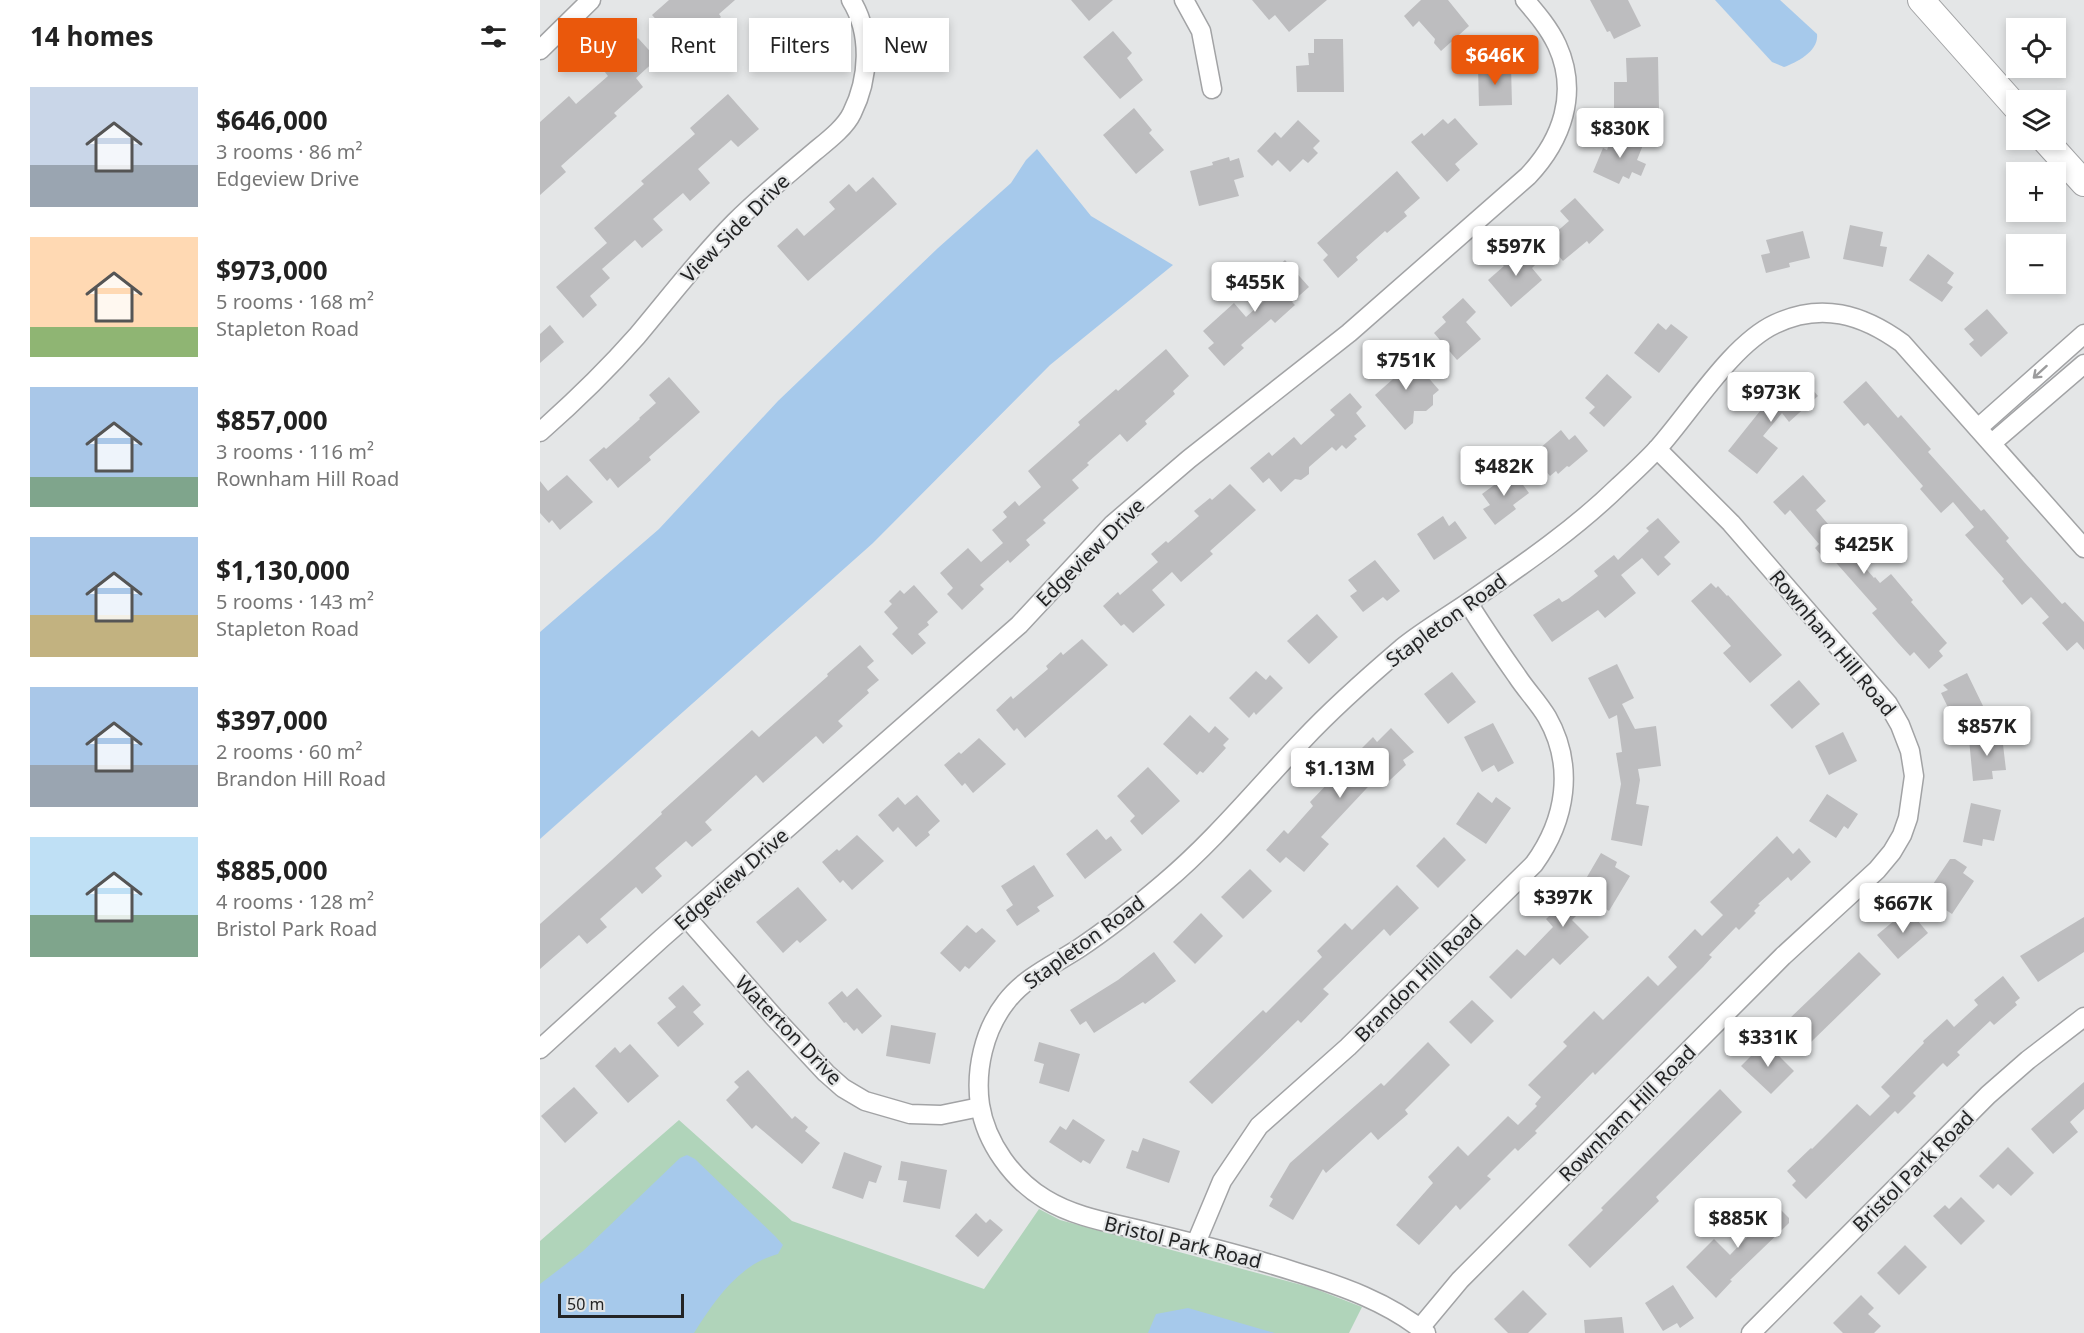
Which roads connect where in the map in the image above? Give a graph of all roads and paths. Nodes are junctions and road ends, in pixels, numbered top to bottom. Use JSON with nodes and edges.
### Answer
{"nodes":[{"id":1,"x":591,"y":0,"type":"edge"},
{"id":2,"x":851,"y":0,"type":"edge"},
{"id":3,"x":1184,"y":0,"type":"edge"},
{"id":4,"x":1525,"y":0,"type":"edge"},
{"id":5,"x":1922,"y":0,"type":"edge"},
{"id":6,"x":540,"y":50,"type":"edge"},
{"id":7,"x":1212,"y":90,"type":"dead end"},
{"id":8,"x":2006,"y":96,"type":"edge"},
{"id":9,"x":2054,"y":150,"type":"edge"},
{"id":10,"x":2084,"y":183,"type":"edge"},
{"id":11,"x":2084,"y":334,"type":"edge"},
{"id":12,"x":2063,"y":352,"type":"junction"},
{"id":13,"x":2082,"y":366,"type":"edge"},
{"id":14,"x":1978,"y":428,"type":"junction"},
{"id":15,"x":540,"y":432,"type":"edge"},
{"id":16,"x":1992,"y":443,"type":"junction"},
{"id":17,"x":1657,"y":449,"type":"junction"},
{"id":18,"x":2084,"y":548,"type":"edge"},
{"id":19,"x":1468,"y":603,"type":"junction"},
{"id":20,"x":687,"y":918,"type":"junction"},
{"id":21,"x":2084,"y":1017,"type":"edge"},
{"id":22,"x":540,"y":1049,"type":"edge"},
{"id":23,"x":980,"y":1107,"type":"junction"},
{"id":24,"x":1196,"y":1243,"type":"junction"},
{"id":25,"x":1423,"y":1330,"type":"edge"},
{"id":26,"x":1750,"y":1333,"type":"edge"}],
"edges":[{"from":1,"to":6,"type":"street"},
{"from":2,"to":15,"type":"street","name":"View Side Drive"},
{"from":3,"to":7,"type":"street"},
{"from":4,"to":20,"type":"street","name":"Edgeview Drive"},
{"from":5,"to":8,"type":"main road"},
{"from":9,"to":10,"type":"main road"},
{"from":11,"to":12,"type":"street"},
{"from":12,"to":13,"type":"street"},
{"from":12,"to":14,"type":"street","one_way":true},
{"from":13,"to":16,"type":"street"},
{"from":14,"to":16,"type":"street"},
{"from":14,"to":17,"type":"street","name":"Stapleton Road"},
{"from":16,"to":18,"type":"street"},
{"from":17,"to":19,"type":"street","name":"Stapleton Road"},
{"from":17,"to":25,"type":"street","name":"Rownham Hill Road"},
{"from":19,"to":23,"type":"street","name":"Stapleton Road"},
{"from":19,"to":24,"type":"street","name":"Brandon Hill Road"},
{"from":20,"to":22,"type":"street","name":"Edgeview Drive"},
{"from":20,"to":23,"type":"street","name":"Waterton Drive"},
{"from":21,"to":26,"type":"street","name":"Bristol Park Road"},
{"from":23,"to":24,"type":"street","name":"Bristol Park Road"},
{"from":24,"to":25,"type":"street","name":"Bristol Park Road"}]}
